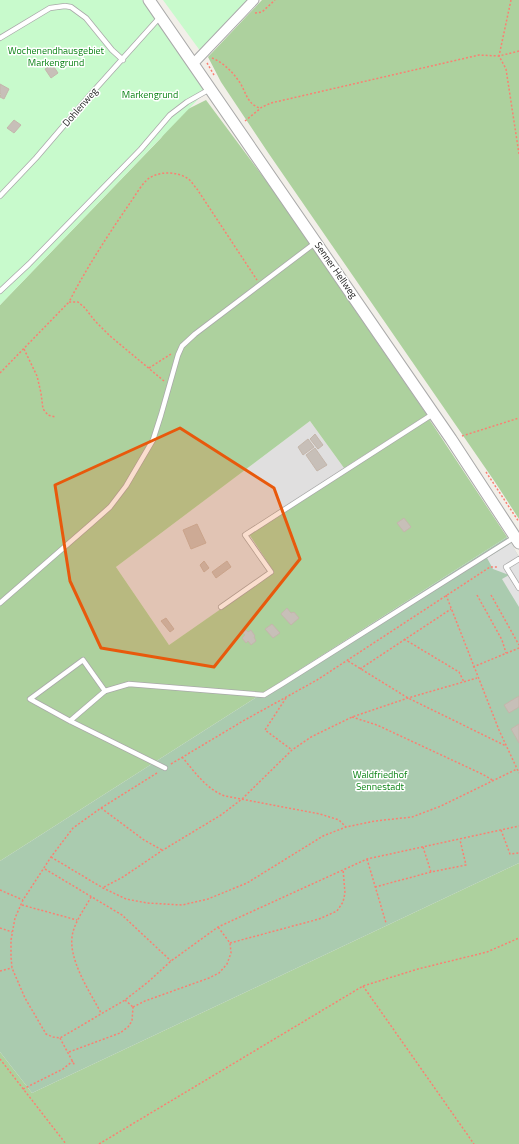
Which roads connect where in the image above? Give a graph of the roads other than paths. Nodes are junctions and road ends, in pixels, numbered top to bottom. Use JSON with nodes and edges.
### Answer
{"nodes":[{"id":1,"x":149,"y":0,"type":"edge"},
{"id":2,"x":254,"y":0,"type":"edge"},
{"id":3,"x":161,"y":17,"type":"junction"},
{"id":4,"x":0,"y":38,"type":"edge"},
{"id":5,"x":123,"y":60,"type":"junction"},
{"id":6,"x":193,"y":64,"type":"junction"},
{"id":7,"x":210,"y":89,"type":"junction"},
{"id":8,"x":0,"y":196,"type":"edge"},
{"id":9,"x":316,"y":242,"type":"junction"},
{"id":10,"x":0,"y":291,"type":"edge"},
{"id":11,"x":433,"y":414,"type":"junction"},
{"id":12,"x":517,"y":540,"type":"edge"},
{"id":13,"x":519,"y":558,"type":"edge"},
{"id":14,"x":519,"y":588,"type":"edge"},
{"id":15,"x":0,"y":603,"type":"edge"},
{"id":16,"x":221,"y":607,"type":"dead end"},
{"id":17,"x":106,"y":691,"type":"junction"},
{"id":18,"x":70,"y":721,"type":"junction"},
{"id":19,"x":165,"y":768,"type":"road end"}],
"edges":[{"from":1,"to":3,"type":"street","name":"Senner Hellweg"},
{"from":2,"to":6,"type":"street"},
{"from":3,"to":5,"type":"lane","name":"Dohlenweg"},
{"from":3,"to":6,"type":"street","name":"Senner Hellweg"},
{"from":4,"to":5,"type":"lane"},
{"from":5,"to":8,"type":"lane","name":"Dohlenweg"},
{"from":6,"to":7,"type":"street","name":"Senner Hellweg"},
{"from":7,"to":9,"type":"street","name":"Senner Hellweg"},
{"from":7,"to":10,"type":"lane"},
{"from":9,"to":11,"type":"street","name":"Senner Hellweg"},
{"from":9,"to":15,"type":"lane"},
{"from":11,"to":12,"type":"street","name":"Senner Hellweg"},
{"from":11,"to":16,"type":"lane"},
{"from":12,"to":17,"type":"lane"},
{"from":13,"to":14,"type":"lane"},
{"from":17,"to":18,"type":"lane"},
{"from":17,"to":18,"type":"lane"},
{"from":18,"to":19,"type":"lane"}]}
